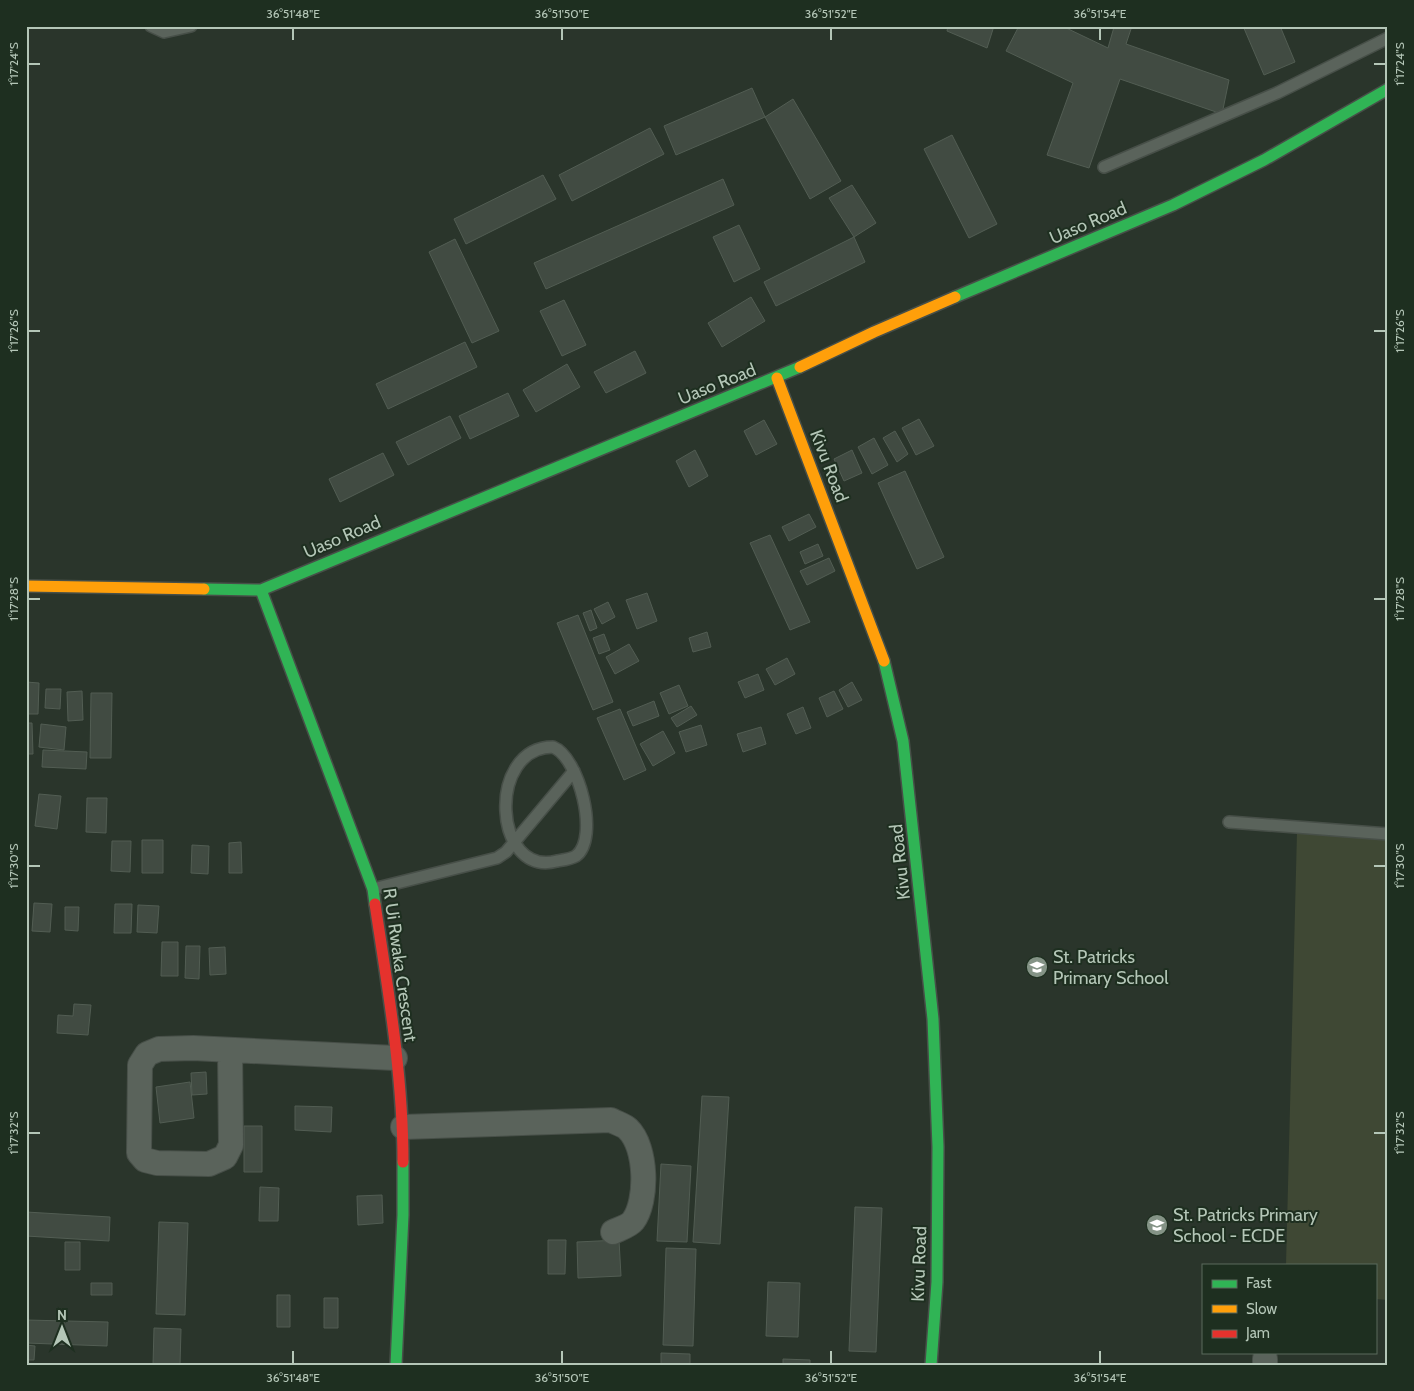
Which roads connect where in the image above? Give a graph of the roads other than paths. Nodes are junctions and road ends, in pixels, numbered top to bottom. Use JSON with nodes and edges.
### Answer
{"nodes":[{"id":1,"x":151,"y":26,"type":"edge"},
{"id":2,"x":191,"y":26,"type":"edge"},
{"id":3,"x":1388,"y":38,"type":"edge"},
{"id":4,"x":1388,"y":89,"type":"edge"},
{"id":5,"x":1104,"y":168,"type":"dead end"},
{"id":6,"x":777,"y":378,"type":"junction"},
{"id":7,"x":26,"y":586,"type":"edge"},
{"id":8,"x":261,"y":590,"type":"junction"},
{"id":9,"x":574,"y":771,"type":"junction"},
{"id":10,"x":1228,"y":822,"type":"dead end"},
{"id":11,"x":1388,"y":834,"type":"edge"},
{"id":12,"x":513,"y":844,"type":"junction"},
{"id":13,"x":373,"y":889,"type":"junction"},
{"id":14,"x":230,"y":1050,"type":"junction"},
{"id":15,"x":395,"y":1058,"type":"junction"},
{"id":16,"x":403,"y":1127,"type":"junction"},
{"id":17,"x":613,"y":1232,"type":"dead end"},
{"id":18,"x":396,"y":1365,"type":"edge"},
{"id":19,"x":931,"y":1365,"type":"edge"}],
"edges":[{"from":1,"to":2,"type":"lane"},
{"from":3,"to":5,"type":"lane"},
{"from":4,"to":6,"type":"street","name":"Uaso Road"},
{"from":6,"to":8,"type":"street","name":"Uaso Road"},
{"from":6,"to":19,"type":"street","name":"Kivu Road"},
{"from":7,"to":8,"type":"street","name":"Uaso Road"},
{"from":8,"to":13,"type":"street","name":"R Ui Rwaka Crescent"},
{"from":9,"to":12,"type":"lane"},
{"from":9,"to":12,"type":"lane"},
{"from":9,"to":12,"type":"lane"},
{"from":10,"to":11,"type":"lane"},
{"from":12,"to":13,"type":"lane"},
{"from":13,"to":15,"type":"street","name":"R Ui Rwaka Crescent"},
{"from":14,"to":14,"type":"street"},
{"from":14,"to":15,"type":"street"},
{"from":15,"to":16,"type":"street","name":"R Ui Rwaka Crescent"},
{"from":16,"to":17,"type":"street"},
{"from":16,"to":18,"type":"street","name":"R Ui Rwaka Crescent"}]}
